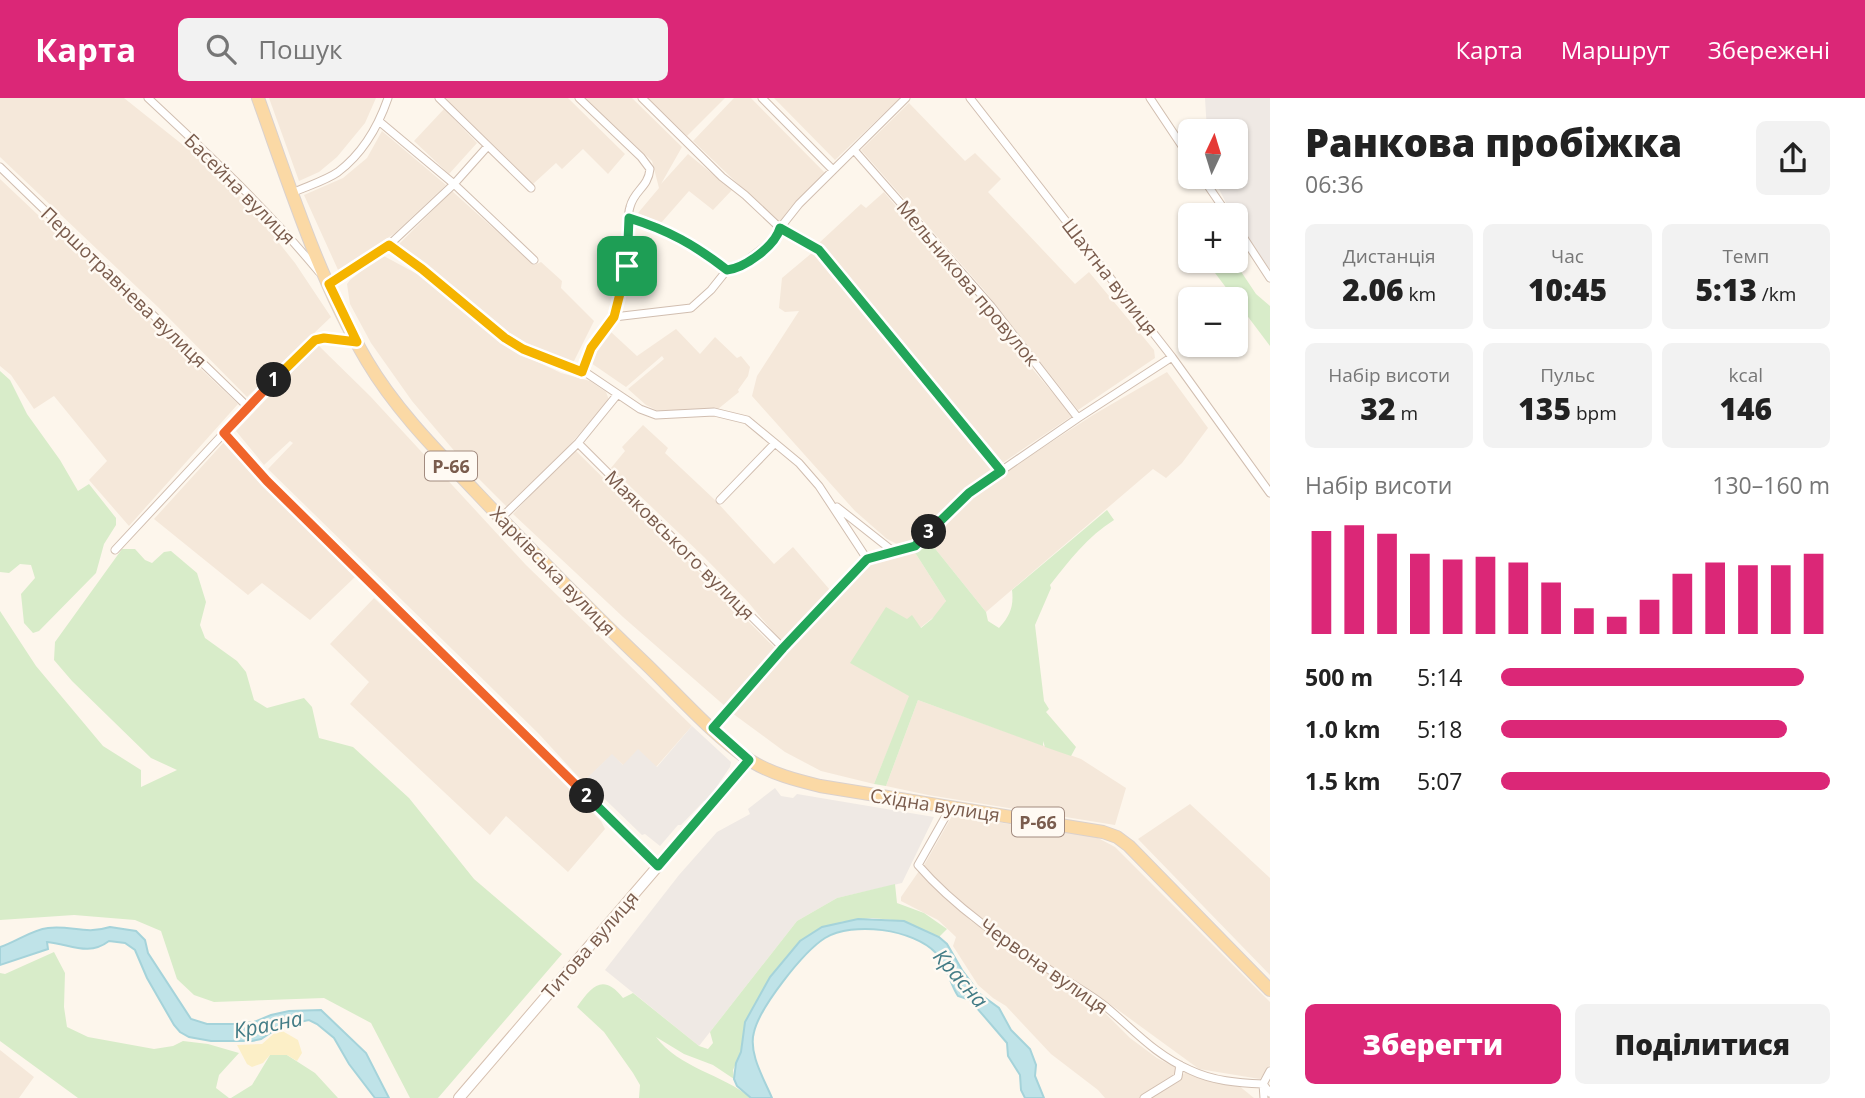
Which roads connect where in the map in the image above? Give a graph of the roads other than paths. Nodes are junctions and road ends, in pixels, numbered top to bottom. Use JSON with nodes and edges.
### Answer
{"nodes":[{"id":1,"x":148,"y":98,"type":"edge"},
{"id":2,"x":258,"y":98,"type":"edge"},
{"id":3,"x":388,"y":98,"type":"edge"},
{"id":4,"x":439,"y":98,"type":"edge"},
{"id":5,"x":579,"y":98,"type":"edge"},
{"id":6,"x":642,"y":98,"type":"edge"},
{"id":7,"x":762,"y":98,"type":"edge"},
{"id":8,"x":906,"y":98,"type":"edge"},
{"id":9,"x":970,"y":98,"type":"edge"},
{"id":10,"x":1150,"y":98,"type":"edge"},
{"id":11,"x":380,"y":122,"type":"junction"},
{"id":12,"x":1178,"y":140,"type":"edge"},
{"id":13,"x":487,"y":147,"type":"junction"},
{"id":14,"x":854,"y":150,"type":"junction"},
{"id":15,"x":0,"y":167,"type":"edge"},
{"id":16,"x":833,"y":170,"type":"junction"},
{"id":17,"x":454,"y":184,"type":"junction"},
{"id":18,"x":531,"y":188,"type":"dead end"},
{"id":19,"x":292,"y":193,"type":"junction"},
{"id":20,"x":629,"y":218,"type":"junction"},
{"id":21,"x":780,"y":228,"type":"junction"},
{"id":22,"x":1248,"y":244,"type":"edge"},
{"id":23,"x":389,"y":245,"type":"junction"},
{"id":24,"x":534,"y":260,"type":"dead end"},
{"id":25,"x":731,"y":270,"type":"junction"},
{"id":26,"x":1270,"y":278,"type":"edge"},
{"id":27,"x":329,"y":284,"type":"junction"},
{"id":28,"x":614,"y":317,"type":"junction"},
{"id":29,"x":357,"y":342,"type":"junction"},
{"id":30,"x":1172,"y":357,"type":"junction"},
{"id":31,"x":582,"y":372,"type":"junction"},
{"id":32,"x":617,"y":395,"type":"junction"},
{"id":33,"x":248,"y":407,"type":"junction"},
{"id":34,"x":1078,"y":418,"type":"junction"},
{"id":35,"x":224,"y":433,"type":"junction"},
{"id":36,"x":578,"y":443,"type":"junction"},
{"id":37,"x":775,"y":443,"type":"junction"},
{"id":38,"x":1001,"y":471,"type":"junction"},
{"id":39,"x":1270,"y":493,"type":"edge"},
{"id":40,"x":720,"y":500,"type":"dead end"},
{"id":41,"x":830,"y":502,"type":"junction"},
{"id":42,"x":500,"y":518,"type":"junction"},
{"id":43,"x":115,"y":550,"type":"dead end"},
{"id":44,"x":894,"y":552,"type":"junction"},
{"id":45,"x":867,"y":559,"type":"junction"},
{"id":46,"x":783,"y":648,"type":"junction"},
{"id":47,"x":713,"y":728,"type":"junction"},
{"id":48,"x":749,"y":760,"type":"junction"},
{"id":49,"x":951,"y":807,"type":"junction"},
{"id":50,"x":658,"y":866,"type":"junction"},
{"id":51,"x":1270,"y":990,"type":"edge"},
{"id":52,"x":1180,"y":1065,"type":"junction"},
{"id":53,"x":1270,"y":1071,"type":"edge"},
{"id":54,"x":1263,"y":1084,"type":"junction"},
{"id":55,"x":1270,"y":1093,"type":"edge"},
{"id":56,"x":459,"y":1098,"type":"edge"},
{"id":57,"x":1143,"y":1098,"type":"edge"},
{"id":58,"x":1264,"y":1098,"type":"edge"}],
"edges":[{"from":1,"to":27,"type":"street","name":"Басейна вулиця"},
{"from":2,"to":19,"type":"main road","name":"Харківська вулиця","number":"Р-66"},
{"from":3,"to":11,"type":"street"},
{"from":4,"to":13,"type":"street"},
{"from":5,"to":20,"type":"street"},
{"from":6,"to":21,"type":"street"},
{"from":7,"to":16,"type":"street"},
{"from":8,"to":14,"type":"street"},
{"from":9,"to":30,"type":"street","name":"Шахтна вулиця"},
{"from":10,"to":12,"type":"street"},
{"from":11,"to":17,"type":"street"},
{"from":11,"to":19,"type":"street"},
{"from":13,"to":17,"type":"street"},
{"from":13,"to":18,"type":"street"},
{"from":14,"to":16,"type":"street"},
{"from":14,"to":34,"type":"street","name":"Мельникова провулок"},
{"from":15,"to":33,"type":"street","name":"Першотравнева вулиця"},
{"from":16,"to":21,"type":"street"},
{"from":17,"to":23,"type":"street"},
{"from":17,"to":24,"type":"street"},
{"from":19,"to":27,"type":"main road","name":"Харківська вулиця","number":"Р-66"},
{"from":20,"to":25,"type":"street"},
{"from":20,"to":28,"type":"street"},
{"from":21,"to":25,"type":"street"},
{"from":21,"to":38,"type":"street"},
{"from":22,"to":26,"type":"street"},
{"from":23,"to":27,"type":"street"},
{"from":23,"to":31,"type":"street"},
{"from":25,"to":28,"type":"street"},
{"from":27,"to":29,"type":"main road","name":"Харківська вулиця","number":"Р-66"},
{"from":28,"to":31,"type":"street"},
{"from":29,"to":33,"type":"street"},
{"from":29,"to":42,"type":"main road","name":"Харківська вулиця","number":"Р-66"},
{"from":30,"to":34,"type":"street"},
{"from":30,"to":39,"type":"street","name":"Шахтна вулиця"},
{"from":31,"to":32,"type":"street"},
{"from":32,"to":36,"type":"street"},
{"from":32,"to":37,"type":"street"},
{"from":33,"to":35,"type":"street"},
{"from":34,"to":38,"type":"street"},
{"from":35,"to":43,"type":"street"},
{"from":35,"to":50,"type":"street"},
{"from":36,"to":42,"type":"street"},
{"from":36,"to":46,"type":"street","name":"Маяковського вулиця"},
{"from":37,"to":40,"type":"street"},
{"from":37,"to":41,"type":"street"},
{"from":38,"to":44,"type":"street"},
{"from":41,"to":44,"type":"street"},
{"from":41,"to":45,"type":"street"},
{"from":42,"to":47,"type":"main road","name":"Харківська вулиця","number":"Р-66"},
{"from":44,"to":45,"type":"street"},
{"from":45,"to":46,"type":"street"},
{"from":46,"to":47,"type":"street"},
{"from":47,"to":48,"type":"main road","name":"Харківська вулиця","number":"Р-66"},
{"from":48,"to":49,"type":"main road","name":"Східна вулиця","number":"Р-66"},
{"from":48,"to":50,"type":"street","name":"Титова вулиця"},
{"from":49,"to":51,"type":"main road","name":"Східна вулиця","number":"Р-66"},
{"from":49,"to":52,"type":"street","name":"Червона вулиця"},
{"from":50,"to":56,"type":"street","name":"Титова вулиця"},
{"from":52,"to":54,"type":"street","name":"Червона вулиця"},
{"from":52,"to":57,"type":"street"},
{"from":53,"to":54,"type":"street"},
{"from":54,"to":55,"type":"street"},
{"from":54,"to":58,"type":"street"}]}
